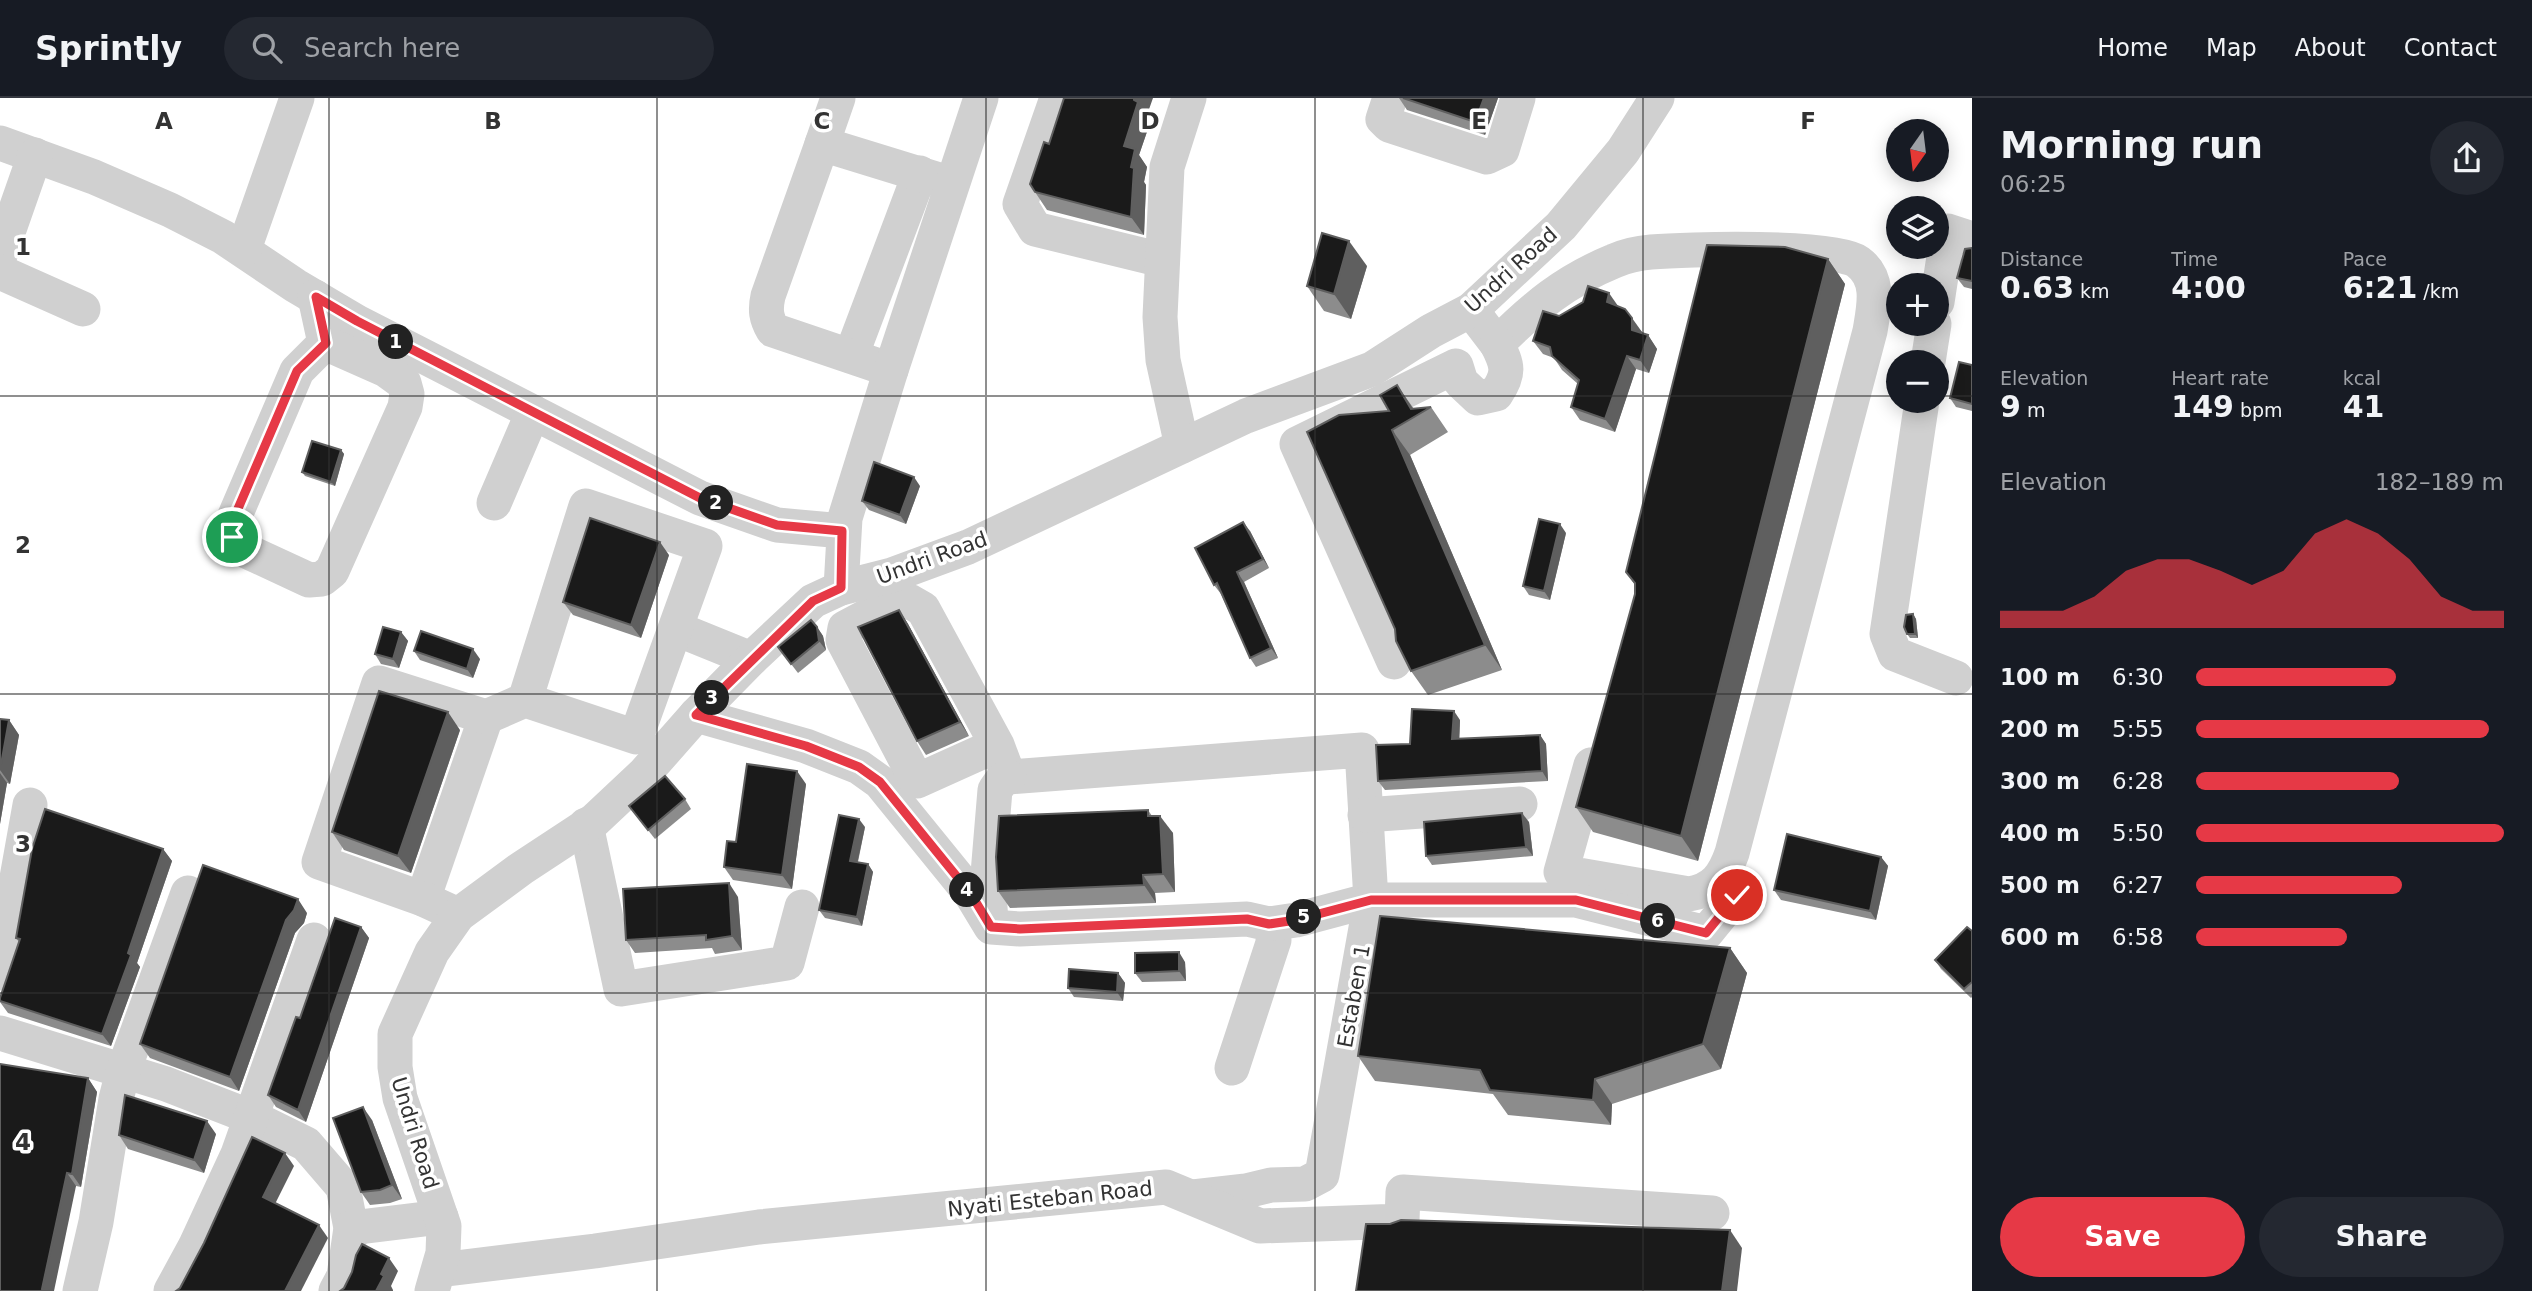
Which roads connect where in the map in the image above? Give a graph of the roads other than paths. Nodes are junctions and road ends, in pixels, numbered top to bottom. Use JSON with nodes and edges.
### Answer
{"nodes":[{"id":1,"x":297,"y":98,"type":"edge"},
{"id":2,"x":838,"y":98,"type":"edge"},
{"id":3,"x":981,"y":98,"type":"edge"},
{"id":4,"x":1056,"y":98,"type":"edge"},
{"id":5,"x":1189,"y":98,"type":"edge"},
{"id":6,"x":1390,"y":98,"type":"edge"},
{"id":7,"x":1518,"y":98,"type":"edge"},
{"id":8,"x":1657,"y":98,"type":"edge"},
{"id":9,"x":0,"y":143,"type":"edge"},
{"id":10,"x":822,"y":144,"type":"junction"},
{"id":11,"x":35,"y":155,"type":"junction"},
{"id":12,"x":936,"y":179,"type":"junction"},
{"id":13,"x":1972,"y":239,"type":"edge"},
{"id":14,"x":243,"y":249,"type":"junction"},
{"id":15,"x":0,"y":255,"type":"edge"},
{"id":16,"x":1162,"y":260,"type":"junction"},
{"id":17,"x":0,"y":272,"type":"edge"},
{"id":18,"x":1941,"y":273,"type":"edge"},
{"id":19,"x":316,"y":297,"type":"junction"},
{"id":20,"x":83,"y":309,"type":"dead end"},
{"id":21,"x":1471,"y":310,"type":"junction"},
{"id":22,"x":1431,"y":331,"type":"junction"},
{"id":23,"x":326,"y":343,"type":"junction"},
{"id":24,"x":1497,"y":344,"type":"junction"},
{"id":25,"x":850,"y":356,"type":"junction"},
{"id":26,"x":1457,"y":366,"type":"junction"},
{"id":27,"x":891,"y":370,"type":"junction"},
{"id":28,"x":533,"y":412,"type":"junction"},
{"id":29,"x":1920,"y":413,"type":"edge"},
{"id":30,"x":1182,"y":446,"type":"junction"},
{"id":31,"x":494,"y":503,"type":"dead end"},
{"id":32,"x":842,"y":531,"type":"junction"},
{"id":33,"x":841,"y":588,"type":"junction"},
{"id":34,"x":677,"y":629,"type":"junction"},
{"id":35,"x":751,"y":659,"type":"junction"},
{"id":36,"x":1394,"y":662,"type":"edge"},
{"id":37,"x":1956,"y":678,"type":"dead end"},
{"id":38,"x":525,"y":700,"type":"junction"},
{"id":39,"x":486,"y":716,"type":"junction"},
{"id":40,"x":688,"y":725,"type":"junction"},
{"id":41,"x":1601,"y":730,"type":"edge"},
{"id":42,"x":997,"y":745,"type":"junction"},
{"id":43,"x":799,"y":767,"type":"dead end"},
{"id":44,"x":1009,"y":777,"type":"junction"},
{"id":45,"x":1520,"y":804,"type":"dead end"},
{"id":46,"x":30,"y":805,"type":"dead end"},
{"id":47,"x":1364,"y":815,"type":"junction"},
{"id":48,"x":586,"y":825,"type":"junction"},
{"id":49,"x":188,"y":893,"type":"dead end"},
{"id":50,"x":1737,"y":895,"type":"dead end"},
{"id":51,"x":423,"y":899,"type":"junction"},
{"id":52,"x":1371,"y":900,"type":"junction"},
{"id":53,"x":802,"y":907,"type":"dead end"},
{"id":54,"x":458,"y":915,"type":"junction"},
{"id":55,"x":1269,"y":924,"type":"junction"},
{"id":56,"x":991,"y":927,"type":"junction"},
{"id":57,"x":314,"y":940,"type":"dead end"},
{"id":58,"x":0,"y":973,"type":"edge"},
{"id":59,"x":0,"y":1033,"type":"edge"},
{"id":60,"x":1232,"y":1068,"type":"dead end"},
{"id":61,"x":123,"y":1072,"type":"junction"},
{"id":62,"x":251,"y":1117,"type":"junction"},
{"id":63,"x":1189,"y":1197,"type":"junction"},
{"id":64,"x":1712,"y":1213,"type":"dead end"},
{"id":65,"x":441,"y":1217,"type":"junction"},
{"id":66,"x":351,"y":1228,"type":"junction"},
{"id":67,"x":436,"y":1280,"type":"edge"},
{"id":68,"x":80,"y":1291,"type":"edge"},
{"id":69,"x":171,"y":1291,"type":"edge"},
{"id":70,"x":336,"y":1291,"type":"edge"}],
"edges":[{"from":1,"to":14,"type":"street"},
{"from":2,"to":10,"type":"street"},
{"from":3,"to":12,"type":"street"},
{"from":4,"to":16,"type":"street"},
{"from":5,"to":16,"type":"street"},
{"from":6,"to":7,"type":"street"},
{"from":8,"to":21,"type":"street","name":"Undri Road"},
{"from":9,"to":11,"type":"street"},
{"from":10,"to":12,"type":"street"},
{"from":10,"to":25,"type":"street"},
{"from":11,"to":14,"type":"street"},
{"from":11,"to":15,"type":"street"},
{"from":12,"to":25,"type":"street"},
{"from":12,"to":27,"type":"street"},
{"from":13,"to":18,"type":"street"},
{"from":14,"to":19,"type":"street"},
{"from":16,"to":30,"type":"street"},
{"from":17,"to":20,"type":"street"},
{"from":19,"to":23,"type":"street"},
{"from":19,"to":28,"type":"street"},
{"from":21,"to":22,"type":"street","name":"Undri Road"},
{"from":21,"to":24,"type":"street"},
{"from":22,"to":26,"type":"street"},
{"from":22,"to":30,"type":"street","name":"Undri Road"},
{"from":23,"to":23,"type":"street"},
{"from":24,"to":26,"type":"street"},
{"from":24,"to":41,"type":"street"},
{"from":25,"to":27,"type":"street"},
{"from":26,"to":36,"type":"street"},
{"from":27,"to":32,"type":"street"},
{"from":28,"to":31,"type":"street"},
{"from":28,"to":32,"type":"street"},
{"from":29,"to":37,"type":"street"},
{"from":30,"to":33,"type":"street","name":"Undri Road"},
{"from":32,"to":33,"type":"street"},
{"from":33,"to":35,"type":"street","name":"Undri Road"},
{"from":34,"to":35,"type":"street"},
{"from":34,"to":38,"type":"street"},
{"from":34,"to":38,"type":"street"},
{"from":35,"to":40,"type":"street","name":"Undri Road"},
{"from":38,"to":39,"type":"street"},
{"from":39,"to":51,"type":"street"},
{"from":39,"to":51,"type":"street"},
{"from":40,"to":43,"type":"street"},
{"from":40,"to":48,"type":"street","name":"Undri Road"},
{"from":40,"to":56,"type":"street"},
{"from":42,"to":42,"type":"street"},
{"from":42,"to":44,"type":"street"},
{"from":44,"to":47,"type":"street"},
{"from":44,"to":56,"type":"street"},
{"from":45,"to":47,"type":"street"},
{"from":46,"to":58,"type":"street"},
{"from":47,"to":52,"type":"street"},
{"from":48,"to":53,"type":"street"},
{"from":48,"to":54,"type":"street","name":"Undri Road"},
{"from":49,"to":61,"type":"street"},
{"from":50,"to":52,"type":"street"},
{"from":51,"to":54,"type":"street"},
{"from":52,"to":55,"type":"street"},
{"from":52,"to":63,"type":"street","name":"Estaben 1"},
{"from":54,"to":65,"type":"street","name":"Undri Road"},
{"from":55,"to":56,"type":"street"},
{"from":55,"to":60,"type":"street"},
{"from":57,"to":62,"type":"street"},
{"from":59,"to":61,"type":"street"},
{"from":61,"to":62,"type":"street"},
{"from":61,"to":68,"type":"street"},
{"from":62,"to":66,"type":"street"},
{"from":62,"to":69,"type":"street"},
{"from":63,"to":64,"type":"street","name":"Nyati Esteban Road"},
{"from":63,"to":67,"type":"street","name":"Nyati Esteban Road"},
{"from":65,"to":66,"type":"street"},
{"from":65,"to":67,"type":"street","name":"Undri Road"},
{"from":66,"to":70,"type":"street"}]}
